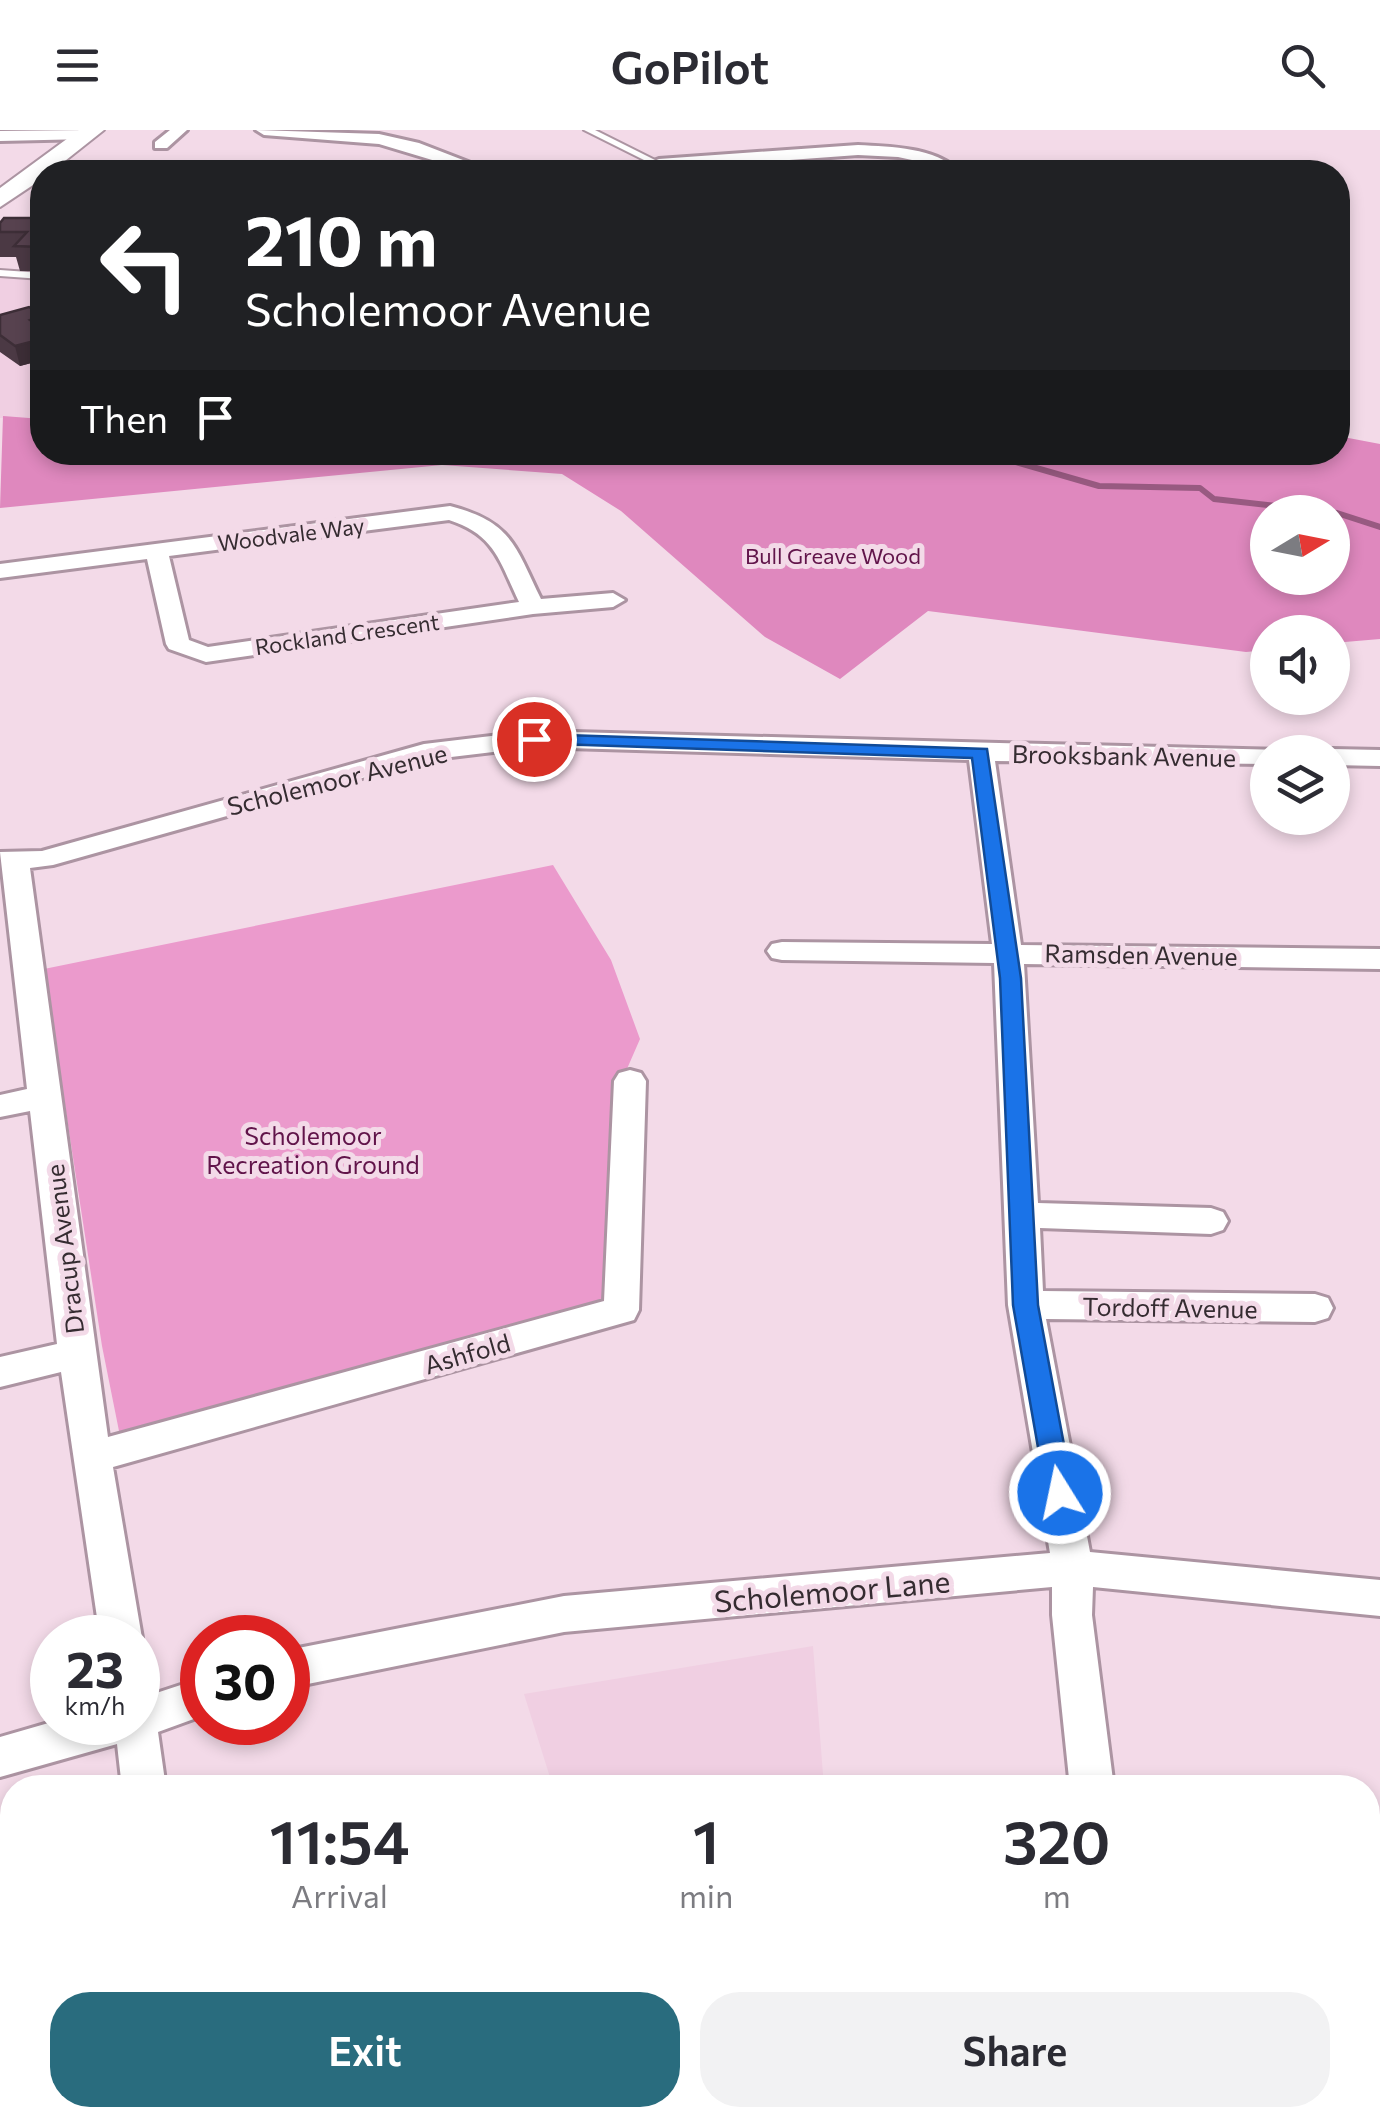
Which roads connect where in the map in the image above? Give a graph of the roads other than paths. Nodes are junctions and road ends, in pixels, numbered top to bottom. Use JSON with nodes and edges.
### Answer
{"nodes":[{"id":1,"x":179,"y":130,"type":"edge"},
{"id":2,"x":264,"y":130,"type":"edge"},
{"id":3,"x":588,"y":130,"type":"edge"},
{"id":4,"x":839,"y":130,"type":"edge"},
{"id":5,"x":90,"y":132,"type":"edge"},
{"id":6,"x":0,"y":136,"type":"edge"},
{"id":7,"x":161,"y":146,"type":"dead end"},
{"id":8,"x":854,"y":148,"type":"junction"},
{"id":9,"x":61,"y":160,"type":"edge"},
{"id":10,"x":452,"y":160,"type":"edge"},
{"id":11,"x":651,"y":160,"type":"edge"},
{"id":12,"x":714,"y":160,"type":"edge"},
{"id":13,"x":930,"y":160,"type":"edge"},
{"id":14,"x":30,"y":180,"type":"edge"},
{"id":15,"x":5,"y":192,"type":"edge"},
{"id":16,"x":0,"y":273,"type":"edge"},
{"id":17,"x":30,"y":275,"type":"edge"},
{"id":18,"x":157,"y":551,"type":"junction"},
{"id":19,"x":0,"y":572,"type":"edge"},
{"id":20,"x":613,"y":600,"type":"dead end"},
{"id":21,"x":533,"y":608,"type":"junction"},
{"id":22,"x":981,"y":753,"type":"junction"},
{"id":23,"x":1250,"y":756,"type":"edge"},
{"id":24,"x":1350,"y":757,"type":"edge"},
{"id":25,"x":1380,"y":758,"type":"edge"},
{"id":26,"x":8,"y":859,"type":"edge"},
{"id":27,"x":782,"y":952,"type":"dead end"},
{"id":28,"x":1006,"y":952,"type":"junction"},
{"id":29,"x":1380,"y":959,"type":"edge"},
{"id":30,"x":630,"y":1081,"type":"dead end"},
{"id":31,"x":46,"y":1097,"type":"junction"},
{"id":32,"x":0,"y":1106,"type":"edge"},
{"id":33,"x":1022,"y":1215,"type":"junction"},
{"id":34,"x":1211,"y":1221,"type":"dead end"},
{"id":35,"x":1026,"y":1305,"type":"junction"},
{"id":36,"x":1315,"y":1308,"type":"dead end"},
{"id":37,"x":76,"y":1354,"type":"junction"},
{"id":38,"x":0,"y":1372,"type":"edge"},
{"id":39,"x":93,"y":1457,"type":"junction"},
{"id":40,"x":1073,"y":1568,"type":"junction"},
{"id":41,"x":1380,"y":1598,"type":"edge"},
{"id":42,"x":118,"y":1615,"type":"edge"},
{"id":43,"x":310,"y":1664,"type":"edge"},
{"id":44,"x":43,"y":1745,"type":"edge"},
{"id":45,"x":139,"y":1745,"type":"edge"},
{"id":46,"x":0,"y":1757,"type":"edge"},
{"id":47,"x":142,"y":1775,"type":"edge"},
{"id":48,"x":1090,"y":1775,"type":"edge"}],
"edges":[{"from":1,"to":7,"type":"street"},
{"from":2,"to":10,"type":"street"},
{"from":3,"to":11,"type":"lane"},
{"from":4,"to":8,"type":"street"},
{"from":5,"to":6,"type":"street"},
{"from":5,"to":9,"type":"street"},
{"from":8,"to":12,"type":"street"},
{"from":8,"to":13,"type":"street"},
{"from":14,"to":15,"type":"street"},
{"from":16,"to":17,"type":"lane"},
{"from":18,"to":19,"type":"street","name":"Woodvale Way"},
{"from":18,"to":21,"type":"street","name":"Woodvale Way"},
{"from":18,"to":21,"type":"street","name":"Rockland Crescent"},
{"from":20,"to":21,"type":"street","name":"Rockland Crescent"},
{"from":22,"to":23,"type":"street","name":"Brooksbank Avenue"},
{"from":22,"to":26,"type":"street","name":"Scholemoor Avenue"},
{"from":22,"to":28,"type":"street"},
{"from":24,"to":25,"type":"street"},
{"from":26,"to":31,"type":"street","name":"Dracup Avenue"},
{"from":27,"to":28,"type":"street","name":"Ramsden Avenue"},
{"from":28,"to":29,"type":"street","name":"Ramsden Avenue"},
{"from":28,"to":33,"type":"street"},
{"from":30,"to":39,"type":"street","name":"Ashfold"},
{"from":31,"to":32,"type":"street"},
{"from":31,"to":37,"type":"street","name":"Dracup Avenue"},
{"from":33,"to":34,"type":"street"},
{"from":33,"to":35,"type":"street"},
{"from":35,"to":36,"type":"street","name":"Tordoff Avenue"},
{"from":35,"to":40,"type":"street"},
{"from":37,"to":38,"type":"street"},
{"from":37,"to":39,"type":"street","name":"Dracup Avenue"},
{"from":39,"to":42,"type":"street","name":"Dracup Avenue"},
{"from":40,"to":41,"type":"street","name":"Scholemoor Lane"},
{"from":40,"to":43,"type":"street","name":"Scholemoor Lane"},
{"from":40,"to":48,"type":"street"},
{"from":44,"to":46,"type":"street"},
{"from":45,"to":47,"type":"street"}]}
